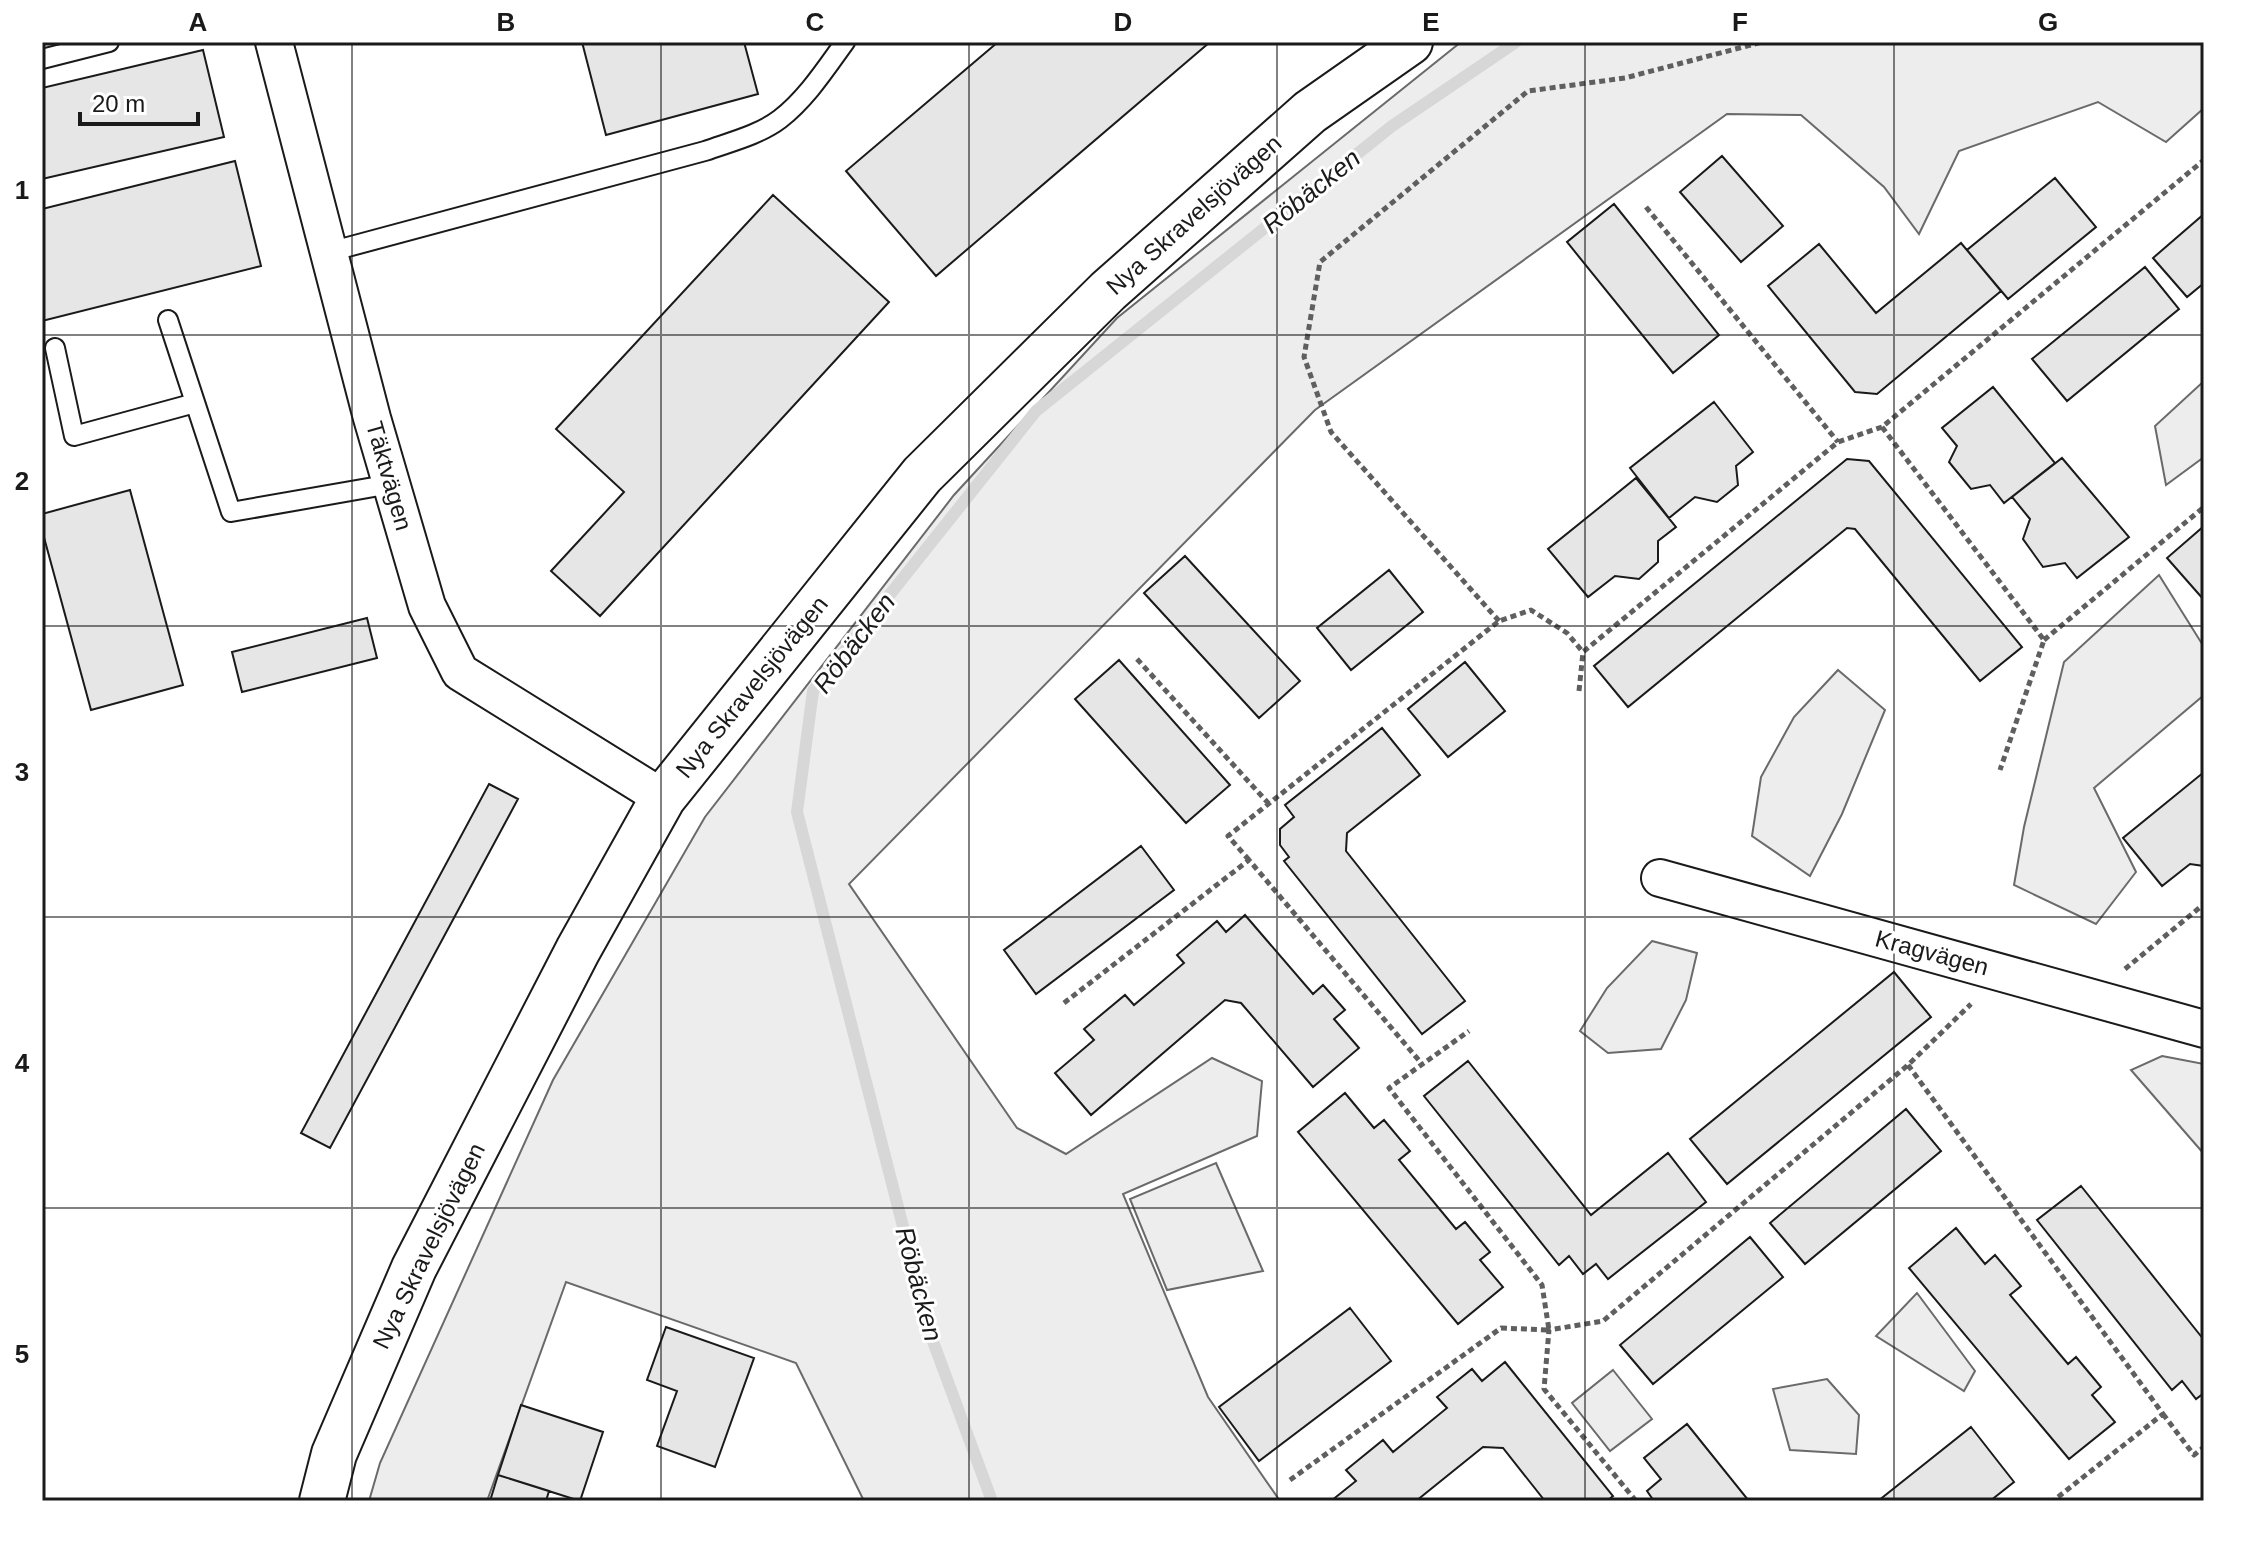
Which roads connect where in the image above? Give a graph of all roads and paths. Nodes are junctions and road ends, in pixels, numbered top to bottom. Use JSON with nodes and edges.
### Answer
{"nodes":[{"id":1,"x":109,"y":42,"type":"edge"},
{"id":2,"x":274,"y":42,"type":"edge"},
{"id":3,"x":845,"y":42,"type":"edge"},
{"id":4,"x":1410,"y":42,"type":"edge"},
{"id":5,"x":1762,"y":42,"type":"edge"},
{"id":6,"x":42,"y":59,"type":"edge"},
{"id":7,"x":2204,"y":160,"type":"edge"},
{"id":8,"x":1646,"y":207,"type":"dead end"},
{"id":9,"x":329,"y":252,"type":"junction"},
{"id":10,"x":168,"y":320,"type":"dead end"},
{"id":11,"x":55,"y":348,"type":"dead end"},
{"id":12,"x":195,"y":403,"type":"junction"},
{"id":13,"x":1882,"y":427,"type":"junction"},
{"id":14,"x":1838,"y":442,"type":"junction"},
{"id":15,"x":391,"y":484,"type":"junction"},
{"id":16,"x":2204,"y":507,"type":"edge"},
{"id":17,"x":1499,"y":621,"type":"junction"},
{"id":18,"x":2044,"y":640,"type":"junction"},
{"id":19,"x":1583,"y":652,"type":"junction"},
{"id":20,"x":1137,"y":659,"type":"dead end"},
{"id":21,"x":1579,"y":691,"type":"dead end"},
{"id":22,"x":2000,"y":770,"type":"dead end"},
{"id":23,"x":663,"y":798,"type":"junction"},
{"id":24,"x":1269,"y":804,"type":"junction"},
{"id":25,"x":1249,"y":860,"type":"junction"},
{"id":26,"x":1660,"y":878,"type":"dead end"},
{"id":27,"x":2204,"y":904,"type":"edge"},
{"id":28,"x":2003,"y":973,"type":"junction"},
{"id":29,"x":2091,"y":998,"type":"junction"},
{"id":30,"x":1064,"y":1003,"type":"dead end"},
{"id":31,"x":2204,"y":1029,"type":"edge"},
{"id":32,"x":1469,"y":1031,"type":"dead end"},
{"id":33,"x":1422,"y":1064,"type":"junction"},
{"id":34,"x":1908,"y":1065,"type":"junction"},
{"id":35,"x":1549,"y":1330,"type":"junction"},
{"id":36,"x":2163,"y":1414,"type":"junction"},
{"id":37,"x":2204,"y":1447,"type":"edge"},
{"id":38,"x":1290,"y":1480,"type":"dead end"},
{"id":39,"x":322,"y":1501,"type":"edge"},
{"id":40,"x":1636,"y":1501,"type":"edge"},
{"id":41,"x":2053,"y":1501,"type":"edge"}],
"edges":[{"from":1,"to":6,"type":"lane"},
{"from":2,"to":9,"type":"street","name":"Täktvägen"},
{"from":3,"to":9,"type":"lane"},
{"from":4,"to":23,"type":"main road","name":"Nya Skravelsjövägen"},
{"from":5,"to":17,"type":"path"},
{"from":7,"to":13,"type":"path"},
{"from":8,"to":14,"type":"path"},
{"from":9,"to":15,"type":"street","name":"Täktvägen"},
{"from":10,"to":12,"type":"lane"},
{"from":11,"to":12,"type":"lane"},
{"from":12,"to":15,"type":"lane"},
{"from":13,"to":14,"type":"path"},
{"from":13,"to":18,"type":"path"},
{"from":14,"to":19,"type":"path"},
{"from":15,"to":23,"type":"street","name":"Täktvägen"},
{"from":16,"to":18,"type":"path"},
{"from":17,"to":19,"type":"path"},
{"from":17,"to":24,"type":"path"},
{"from":18,"to":22,"type":"path"},
{"from":19,"to":21,"type":"path"},
{"from":20,"to":24,"type":"path"},
{"from":23,"to":39,"type":"main road","name":"Nya Skravelsjövägen"},
{"from":24,"to":25,"type":"path"},
{"from":25,"to":30,"type":"path"},
{"from":25,"to":33,"type":"path"},
{"from":26,"to":28,"type":"street","name":"Kragvägen"},
{"from":27,"to":29,"type":"path"},
{"from":28,"to":29,"type":"street","name":"Kragvägen"},
{"from":28,"to":34,"type":"path"},
{"from":29,"to":31,"type":"street","name":"Kragvägen"},
{"from":32,"to":33,"type":"path"},
{"from":33,"to":35,"type":"path"},
{"from":34,"to":35,"type":"path"},
{"from":34,"to":36,"type":"path"},
{"from":35,"to":38,"type":"path"},
{"from":35,"to":40,"type":"path"},
{"from":36,"to":37,"type":"path"},
{"from":36,"to":41,"type":"path"}]}
